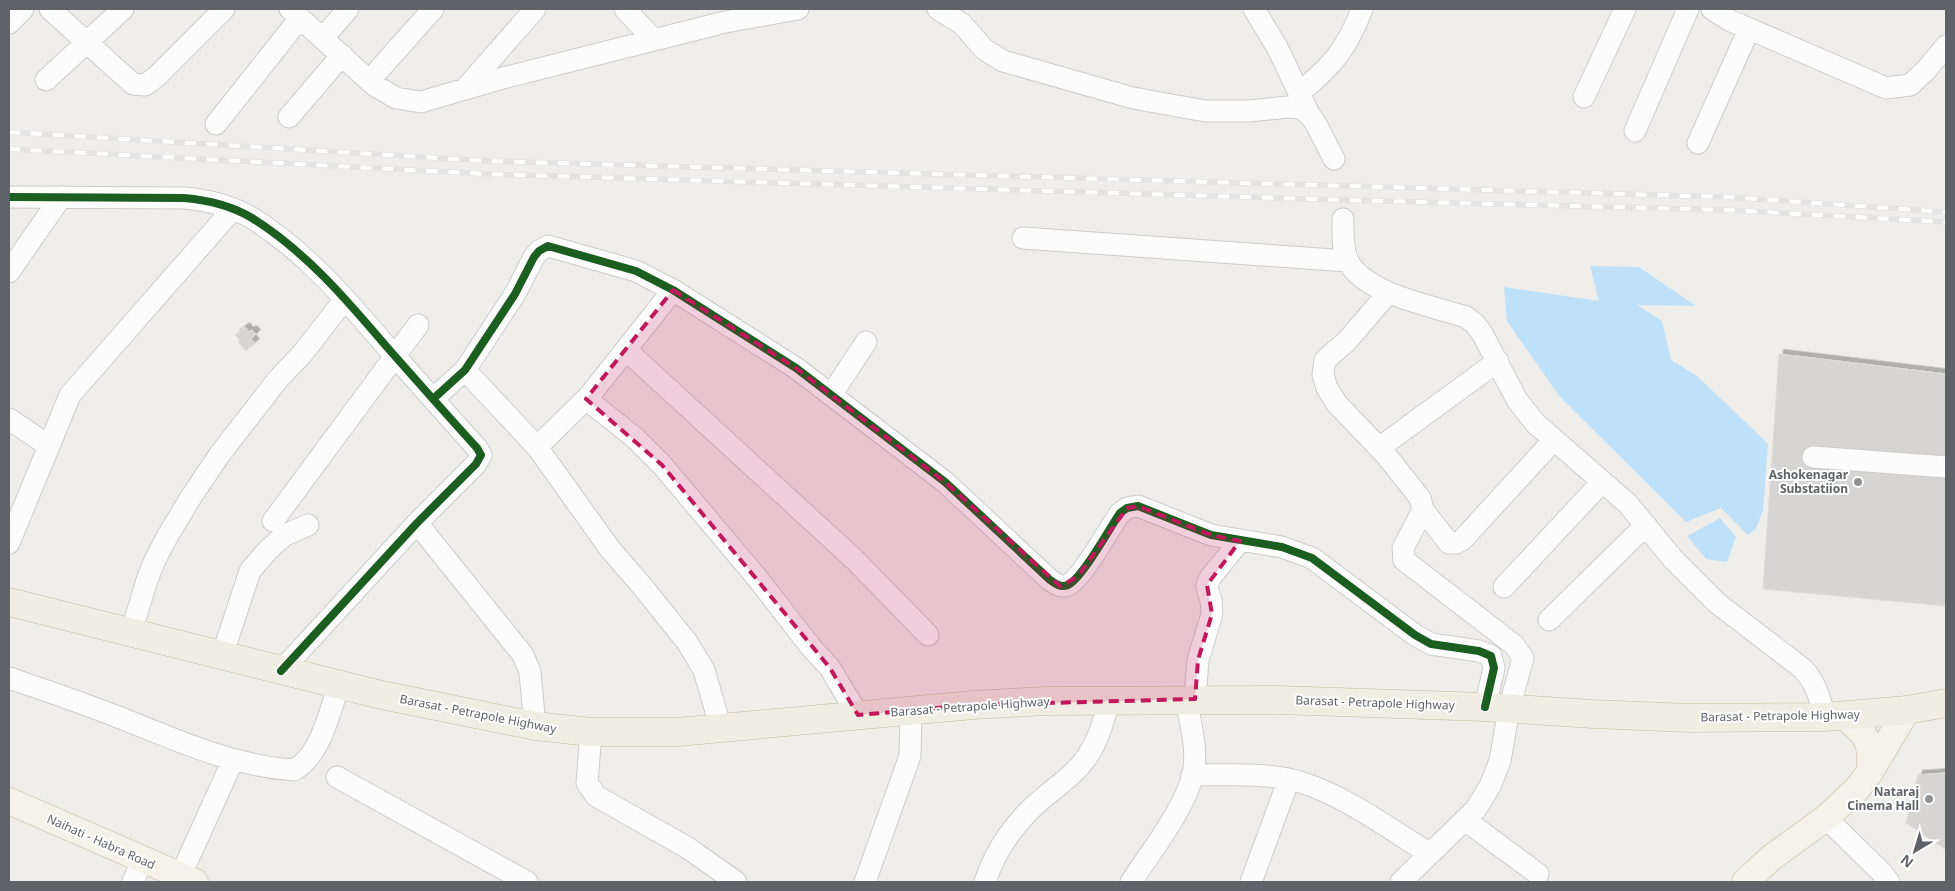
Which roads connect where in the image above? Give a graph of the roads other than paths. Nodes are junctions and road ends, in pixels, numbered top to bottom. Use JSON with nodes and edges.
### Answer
{"nodes":[{"id":1,"x":23,"y":9,"type":"edge"},
{"id":2,"x":50,"y":9,"type":"edge"},
{"id":3,"x":123,"y":9,"type":"edge"},
{"id":4,"x":224,"y":9,"type":"edge"},
{"id":5,"x":348,"y":9,"type":"edge"},
{"id":6,"x":433,"y":9,"type":"edge"},
{"id":7,"x":535,"y":9,"type":"edge"},
{"id":8,"x":624,"y":9,"type":"edge"},
{"id":9,"x":798,"y":9,"type":"edge"},
{"id":10,"x":938,"y":9,"type":"edge"},
{"id":11,"x":1254,"y":9,"type":"edge"},
{"id":12,"x":1362,"y":9,"type":"edge"},
{"id":13,"x":1625,"y":9,"type":"edge"},
{"id":14,"x":1688,"y":9,"type":"edge"},
{"id":15,"x":1712,"y":9,"type":"edge"},
{"id":16,"x":295,"y":13,"type":"edge"},
{"id":17,"x":747,"y":13,"type":"edge"},
{"id":18,"x":9,"y":23,"type":"edge"},
{"id":19,"x":1749,"y":29,"type":"junction"},
{"id":20,"x":323,"y":38,"type":"junction"},
{"id":21,"x":654,"y":40,"type":"junction"},
{"id":22,"x":86,"y":42,"type":"junction"},
{"id":23,"x":1946,"y":46,"type":"edge"},
{"id":24,"x":342,"y":55,"type":"junction"},
{"id":25,"x":46,"y":80,"type":"dead end"},
{"id":26,"x":369,"y":81,"type":"junction"},
{"id":27,"x":465,"y":89,"type":"junction"},
{"id":28,"x":1299,"y":93,"type":"junction"},
{"id":29,"x":1584,"y":97,"type":"dead end"},
{"id":30,"x":1309,"y":114,"type":"junction"},
{"id":31,"x":289,"y":117,"type":"dead end"},
{"id":32,"x":216,"y":124,"type":"dead end"},
{"id":33,"x":1635,"y":131,"type":"dead end"},
{"id":34,"x":1698,"y":143,"type":"dead end"},
{"id":35,"x":1334,"y":158,"type":"dead end"},
{"id":36,"x":9,"y":197,"type":"edge"},
{"id":37,"x":61,"y":197,"type":"junction"},
{"id":38,"x":233,"y":209,"type":"junction"},
{"id":39,"x":1343,"y":219,"type":"dead end"},
{"id":40,"x":1023,"y":238,"type":"dead end"},
{"id":41,"x":1348,"y":261,"type":"junction"},
{"id":42,"x":9,"y":272,"type":"edge"},
{"id":43,"x":673,"y":290,"type":"junction"},
{"id":44,"x":1388,"y":293,"type":"junction"},
{"id":45,"x":346,"y":299,"type":"junction"},
{"id":46,"x":418,"y":325,"type":"dead end"},
{"id":47,"x":866,"y":342,"type":"dead end"},
{"id":48,"x":626,"y":350,"type":"junction"},
{"id":49,"x":395,"y":356,"type":"junction"},
{"id":50,"x":1498,"y":361,"type":"junction"},
{"id":51,"x":464,"y":370,"type":"junction"},
{"id":52,"x":832,"y":395,"type":"junction"},
{"id":53,"x":433,"y":399,"type":"junction"},
{"id":54,"x":586,"y":399,"type":"junction"},
{"id":55,"x":9,"y":419,"type":"edge"},
{"id":56,"x":1554,"y":440,"type":"junction"},
{"id":57,"x":49,"y":446,"type":"junction"},
{"id":58,"x":537,"y":448,"type":"junction"},
{"id":59,"x":1380,"y":448,"type":"junction"},
{"id":60,"x":1813,"y":457,"type":"dead end"},
{"id":61,"x":1946,"y":467,"type":"edge"},
{"id":62,"x":1602,"y":482,"type":"junction"},
{"id":63,"x":1423,"y":510,"type":"junction"},
{"id":64,"x":273,"y":521,"type":"dead end"},
{"id":65,"x":417,"y":523,"type":"junction"},
{"id":66,"x":308,"y":525,"type":"dead end"},
{"id":67,"x":1646,"y":525,"type":"junction"},
{"id":68,"x":1240,"y":541,"type":"junction"},
{"id":69,"x":9,"y":543,"type":"edge"},
{"id":70,"x":1504,"y":587,"type":"dead end"},
{"id":71,"x":9,"y":602,"type":"edge"},
{"id":72,"x":1549,"y":620,"type":"dead end"},
{"id":73,"x":131,"y":633,"type":"junction"},
{"id":74,"x":928,"y":635,"type":"dead end"},
{"id":75,"x":222,"y":656,"type":"junction"},
{"id":76,"x":281,"y":670,"type":"junction"},
{"id":77,"x":9,"y":678,"type":"edge"},
{"id":78,"x":340,"y":685,"type":"junction"},
{"id":79,"x":1191,"y":699,"type":"junction"},
{"id":80,"x":1110,"y":700,"type":"junction"},
{"id":81,"x":1946,"y":703,"type":"edge"},
{"id":82,"x":1497,"y":708,"type":"junction"},
{"id":83,"x":911,"y":710,"type":"junction"},
{"id":84,"x":1907,"y":710,"type":"junction"},
{"id":85,"x":858,"y":715,"type":"junction"},
{"id":86,"x":1835,"y":716,"type":"junction"},
{"id":87,"x":535,"y":726,"type":"junction"},
{"id":88,"x":721,"y":729,"type":"junction"},
{"id":89,"x":591,"y":732,"type":"junction"},
{"id":90,"x":233,"y":760,"type":"junction"},
{"id":91,"x":1870,"y":772,"type":"junction"},
{"id":92,"x":1192,"y":775,"type":"junction"},
{"id":93,"x":337,"y":777,"type":"dead end"},
{"id":94,"x":1289,"y":779,"type":"junction"},
{"id":95,"x":9,"y":801,"type":"edge"},
{"id":96,"x":1826,"y":818,"type":"junction"},
{"id":97,"x":1465,"y":820,"type":"junction"},
{"id":98,"x":1430,"y":854,"type":"junction"},
{"id":99,"x":137,"y":871,"type":"edge"},
{"id":100,"x":1538,"y":874,"type":"dead end"},
{"id":101,"x":186,"y":880,"type":"edge"},
{"id":102,"x":527,"y":882,"type":"edge"},
{"id":103,"x":736,"y":882,"type":"edge"},
{"id":104,"x":866,"y":882,"type":"edge"},
{"id":105,"x":985,"y":882,"type":"edge"},
{"id":106,"x":1131,"y":882,"type":"edge"},
{"id":107,"x":1251,"y":882,"type":"edge"},
{"id":108,"x":1401,"y":882,"type":"edge"},
{"id":109,"x":1745,"y":882,"type":"edge"},
{"id":110,"x":1889,"y":882,"type":"edge"}],
"edges":[{"from":1,"to":18,"type":"street"},
{"from":2,"to":22,"type":"street"},
{"from":3,"to":22,"type":"street"},
{"from":4,"to":22,"type":"street"},
{"from":5,"to":20,"type":"street"},
{"from":6,"to":26,"type":"street"},
{"from":7,"to":27,"type":"street"},
{"from":8,"to":21,"type":"street"},
{"from":9,"to":17,"type":"street"},
{"from":10,"to":30,"type":"street"},
{"from":11,"to":28,"type":"street"},
{"from":12,"to":28,"type":"street"},
{"from":13,"to":29,"type":"street"},
{"from":14,"to":33,"type":"street"},
{"from":15,"to":19,"type":"street"},
{"from":16,"to":20,"type":"street"},
{"from":16,"to":32,"type":"street"},
{"from":17,"to":21,"type":"street"},
{"from":19,"to":23,"type":"street"},
{"from":19,"to":34,"type":"street"},
{"from":20,"to":24,"type":"street"},
{"from":21,"to":27,"type":"street"},
{"from":22,"to":25,"type":"street"},
{"from":24,"to":26,"type":"street"},
{"from":24,"to":31,"type":"street"},
{"from":26,"to":27,"type":"street"},
{"from":28,"to":30,"type":"street"},
{"from":30,"to":35,"type":"street"},
{"from":36,"to":37,"type":"street"},
{"from":37,"to":38,"type":"street"},
{"from":37,"to":42,"type":"street"},
{"from":38,"to":45,"type":"street"},
{"from":38,"to":57,"type":"street"},
{"from":39,"to":41,"type":"street"},
{"from":40,"to":41,"type":"street"},
{"from":41,"to":44,"type":"street"},
{"from":43,"to":48,"type":"street"},
{"from":43,"to":51,"type":"street"},
{"from":43,"to":52,"type":"street"},
{"from":44,"to":50,"type":"street"},
{"from":44,"to":59,"type":"street"},
{"from":45,"to":49,"type":"street"},
{"from":45,"to":73,"type":"street"},
{"from":46,"to":49,"type":"street"},
{"from":47,"to":52,"type":"street"},
{"from":48,"to":54,"type":"street"},
{"from":48,"to":74,"type":"street"},
{"from":49,"to":53,"type":"street"},
{"from":49,"to":64,"type":"street"},
{"from":50,"to":56,"type":"street"},
{"from":50,"to":59,"type":"street"},
{"from":51,"to":53,"type":"street"},
{"from":51,"to":58,"type":"street"},
{"from":52,"to":68,"type":"street"},
{"from":53,"to":65,"type":"street"},
{"from":54,"to":58,"type":"street"},
{"from":54,"to":85,"type":"street"},
{"from":55,"to":57,"type":"street"},
{"from":56,"to":62,"type":"street"},
{"from":56,"to":63,"type":"street"},
{"from":57,"to":69,"type":"street"},
{"from":58,"to":88,"type":"street"},
{"from":59,"to":63,"type":"street"},
{"from":60,"to":61,"type":"street"},
{"from":62,"to":67,"type":"street"},
{"from":62,"to":70,"type":"street"},
{"from":63,"to":82,"type":"street"},
{"from":65,"to":76,"type":"street"},
{"from":65,"to":87,"type":"street"},
{"from":66,"to":75,"type":"street"},
{"from":67,"to":72,"type":"street"},
{"from":67,"to":86,"type":"street"},
{"from":68,"to":79,"type":"street"},
{"from":68,"to":82,"type":"street"},
{"from":71,"to":73,"type":"highway","name":"Barasat - Petrapole Highway"},
{"from":73,"to":75,"type":"highway","name":"Barasat - Petrapole Highway"},
{"from":75,"to":76,"type":"highway","name":"Barasat - Petrapole Highway"},
{"from":76,"to":78,"type":"highway","name":"Barasat - Petrapole Highway"},
{"from":77,"to":90,"type":"street"},
{"from":78,"to":87,"type":"highway","name":"Barasat - Petrapole Highway"},
{"from":78,"to":90,"type":"street"},
{"from":79,"to":80,"type":"highway","name":"Barasat - Petrapole Highway"},
{"from":79,"to":82,"type":"highway","name":"Barasat - Petrapole Highway"},
{"from":79,"to":92,"type":"street"},
{"from":80,"to":83,"type":"highway","name":"Barasat - Petrapole Highway"},
{"from":80,"to":105,"type":"street"},
{"from":81,"to":84,"type":"highway","name":"Barasat - Petrapole Highway"},
{"from":82,"to":86,"type":"highway","name":"Barasat - Petrapole Highway"},
{"from":82,"to":97,"type":"street"},
{"from":83,"to":85,"type":"highway","name":"Barasat - Petrapole Highway"},
{"from":83,"to":104,"type":"street"},
{"from":84,"to":86,"type":"highway","name":"Barasat - Petrapole Highway"},
{"from":84,"to":91,"type":"main road"},
{"from":85,"to":88,"type":"highway","name":"Barasat - Petrapole Highway"},
{"from":86,"to":91,"type":"main road"},
{"from":87,"to":89,"type":"highway","name":"Barasat - Petrapole Highway"},
{"from":88,"to":89,"type":"highway","name":"Barasat - Petrapole Highway"},
{"from":89,"to":103,"type":"street"},
{"from":90,"to":101,"type":"street"},
{"from":91,"to":96,"type":"main road"},
{"from":92,"to":94,"type":"street"},
{"from":92,"to":106,"type":"street"},
{"from":93,"to":102,"type":"street"},
{"from":94,"to":98,"type":"street"},
{"from":94,"to":107,"type":"street"},
{"from":95,"to":99,"type":"main road","name":"Naihati - Habra Road"},
{"from":96,"to":109,"type":"main road"},
{"from":96,"to":110,"type":"street"},
{"from":97,"to":98,"type":"street"},
{"from":97,"to":100,"type":"street"},
{"from":98,"to":108,"type":"street"},
{"from":99,"to":101,"type":"main road","name":"Naihati - Habra Road"}]}
